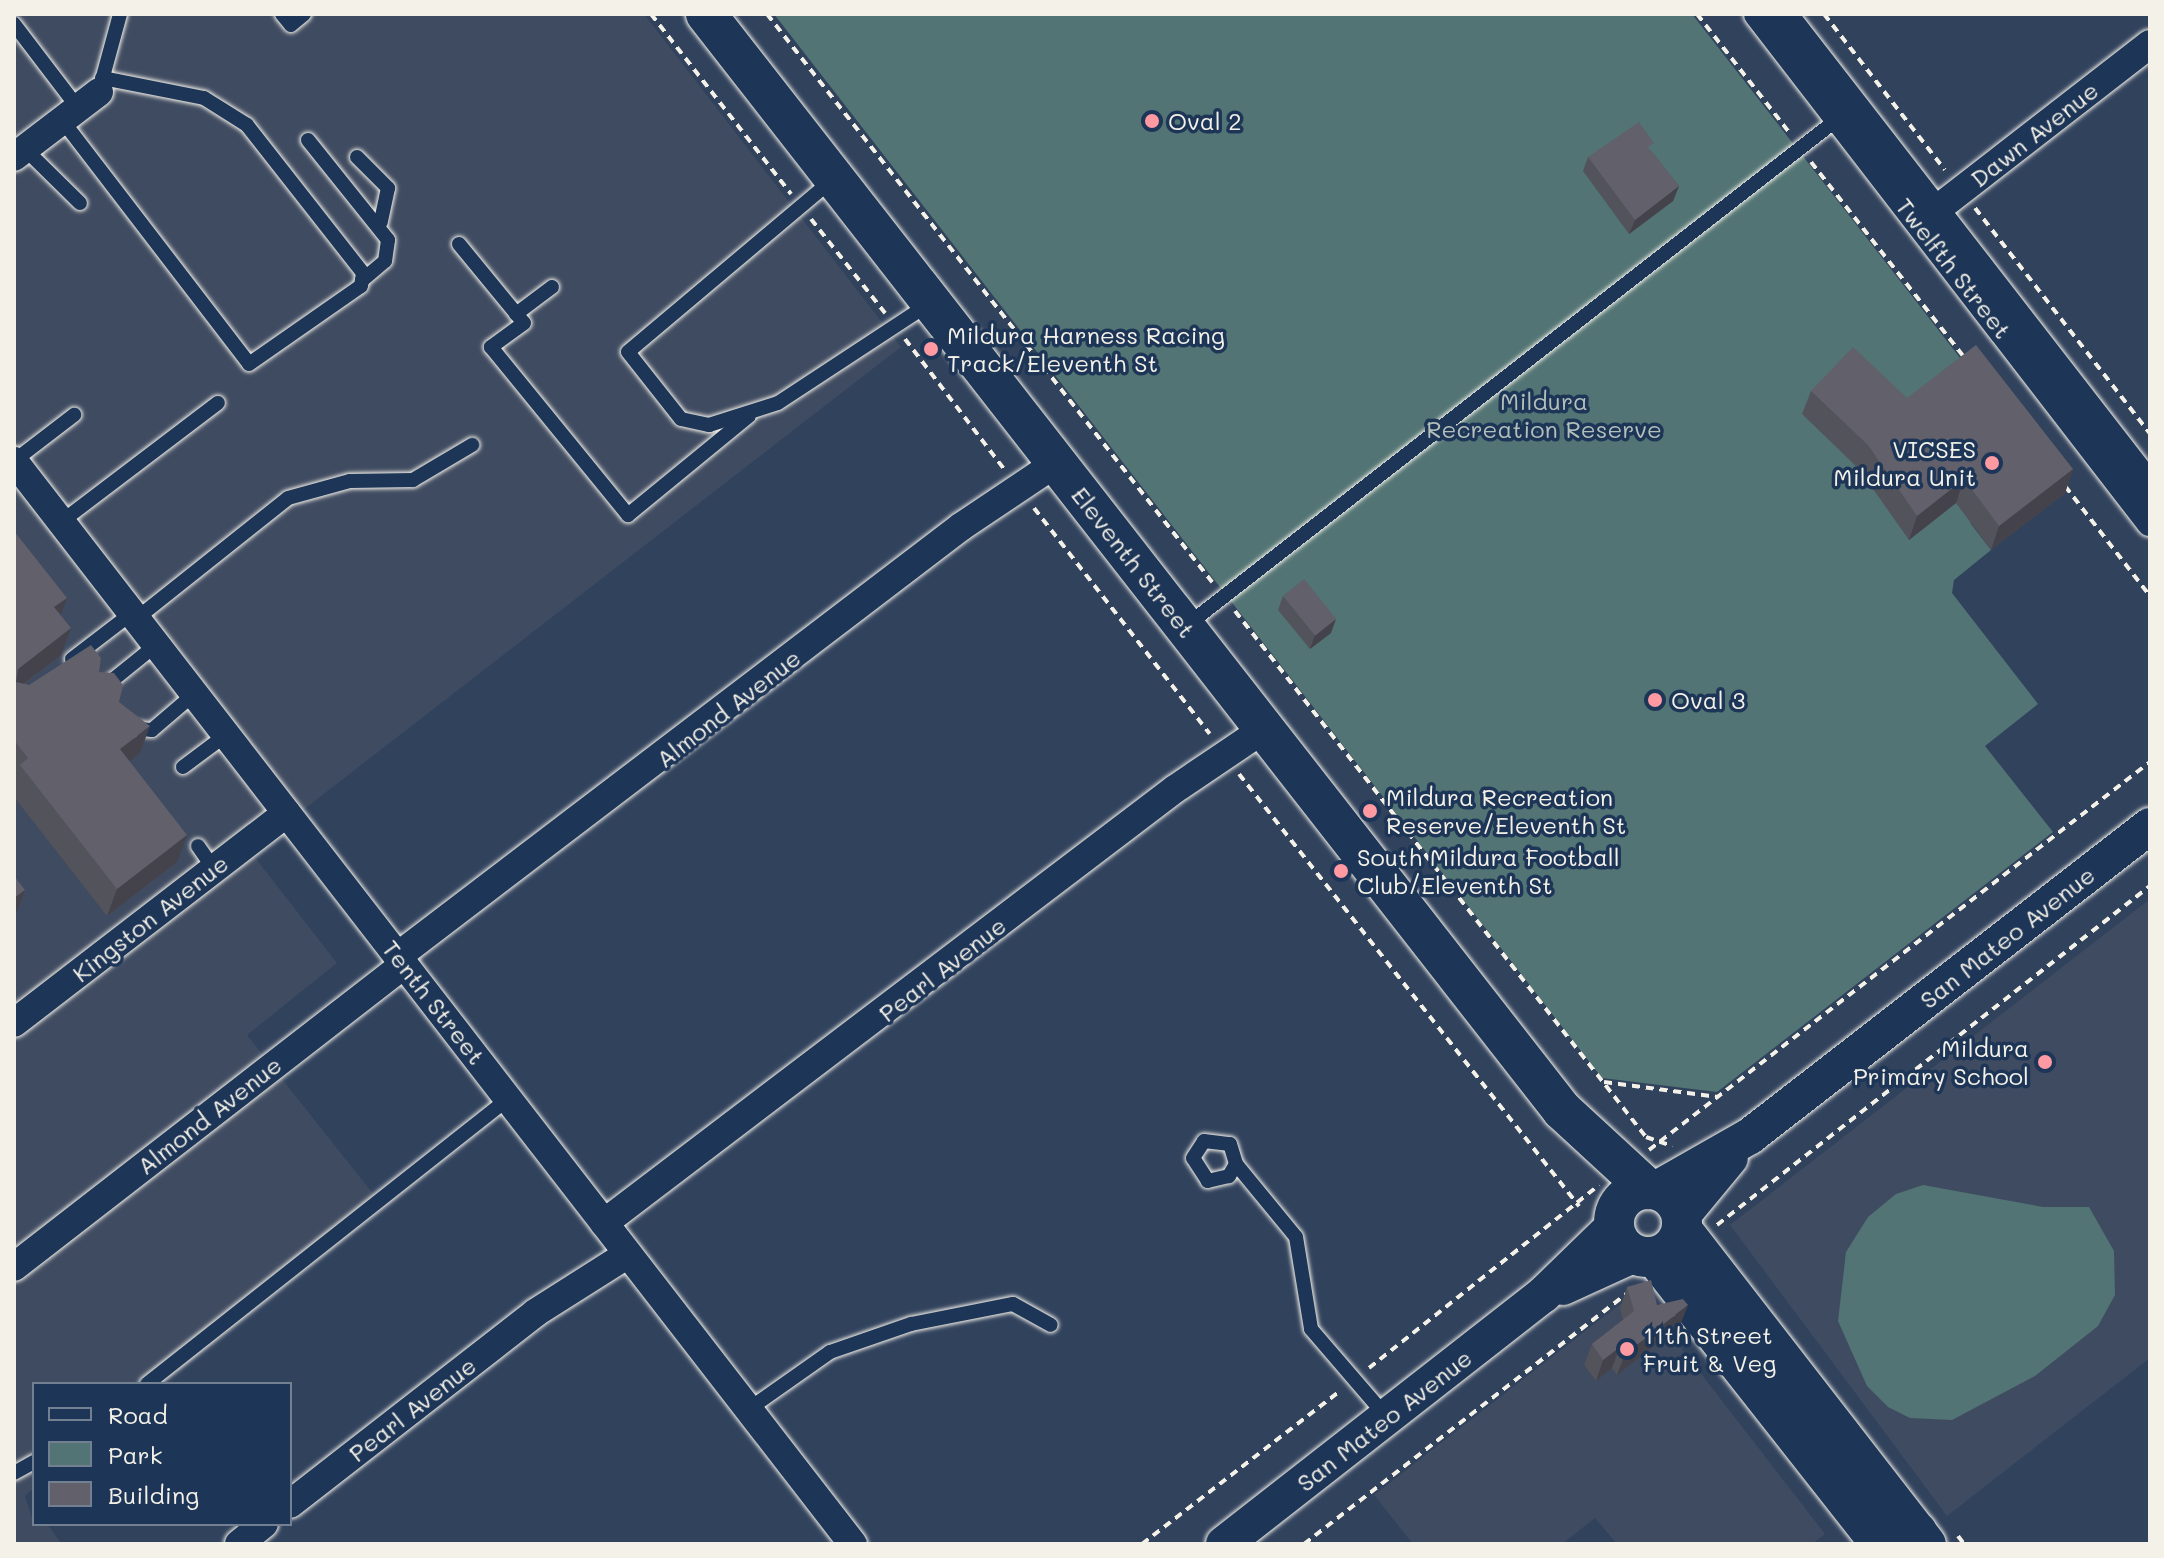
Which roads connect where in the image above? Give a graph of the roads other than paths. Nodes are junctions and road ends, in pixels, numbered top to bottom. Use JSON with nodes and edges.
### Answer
{"nodes":[{"id":1,"x":120,"y":14,"type":"edge"},
{"id":2,"x":282,"y":14,"type":"edge"},
{"id":3,"x":304,"y":14,"type":"edge"},
{"id":4,"x":706,"y":14,"type":"edge"},
{"id":5,"x":1758,"y":14,"type":"edge"},
{"id":6,"x":1783,"y":14,"type":"edge"},
{"id":7,"x":14,"y":24,"type":"edge"},
{"id":8,"x":2150,"y":44,"type":"edge"},
{"id":9,"x":85,"y":99,"type":"junction"},
{"id":10,"x":1839,"y":118,"type":"junction"},
{"id":11,"x":308,"y":140,"type":"dead end"},
{"id":12,"x":19,"y":153,"type":"edge"},
{"id":13,"x":357,"y":157,"type":"dead end"},
{"id":14,"x":834,"y":178,"type":"junction"},
{"id":15,"x":80,"y":203,"type":"dead end"},
{"id":16,"x":1927,"y":217,"type":"junction"},
{"id":17,"x":381,"y":222,"type":"junction"},
{"id":18,"x":459,"y":244,"type":"dead end"},
{"id":19,"x":362,"y":280,"type":"junction"},
{"id":20,"x":552,"y":287,"type":"dead end"},
{"id":21,"x":931,"y":302,"type":"junction"},
{"id":22,"x":516,"y":314,"type":"junction"},
{"id":23,"x":218,"y":403,"type":"dead end"},
{"id":24,"x":756,"y":410,"type":"junction"},
{"id":25,"x":74,"y":415,"type":"dead end"},
{"id":26,"x":472,"y":445,"type":"dead end"},
{"id":27,"x":1052,"y":457,"type":"junction"},
{"id":28,"x":16,"y":466,"type":"edge"},
{"id":29,"x":2150,"y":487,"type":"edge"},
{"id":30,"x":61,"y":522,"type":"junction"},
{"id":31,"x":2150,"y":522,"type":"edge"},
{"id":32,"x":134,"y":616,"type":"junction"},
{"id":33,"x":1185,"y":627,"type":"junction"},
{"id":34,"x":156,"y":645,"type":"junction"},
{"id":35,"x":62,"y":666,"type":"edge"},
{"id":36,"x":92,"y":671,"type":"edge"},
{"id":37,"x":120,"y":675,"type":"junction"},
{"id":38,"x":97,"y":693,"type":"edge"},
{"id":39,"x":194,"y":694,"type":"junction"},
{"id":40,"x":1259,"y":722,"type":"junction"},
{"id":41,"x":118,"y":725,"type":"edge"},
{"id":42,"x":226,"y":735,"type":"junction"},
{"id":43,"x":183,"y":767,"type":"dead end"},
{"id":44,"x":287,"y":813,"type":"junction"},
{"id":45,"x":2150,"y":826,"type":"edge"},
{"id":46,"x":198,"y":846,"type":"dead end"},
{"id":47,"x":214,"y":869,"type":"junction"},
{"id":48,"x":403,"y":963,"type":"junction"},
{"id":49,"x":14,"y":1023,"type":"edge"},
{"id":50,"x":508,"y":1099,"type":"junction"},
{"id":51,"x":1236,"y":1164,"type":"dead end"},
{"id":52,"x":1646,"y":1222,"type":"junction"},
{"id":53,"x":615,"y":1238,"type":"junction"},
{"id":54,"x":14,"y":1267,"type":"edge"},
{"id":55,"x":1051,"y":1325,"type":"dead end"},
{"id":56,"x":150,"y":1382,"type":"edge"},
{"id":57,"x":749,"y":1409,"type":"junction"},
{"id":58,"x":1388,"y":1419,"type":"junction"},
{"id":59,"x":32,"y":1463,"type":"edge"},
{"id":60,"x":14,"y":1473,"type":"edge"},
{"id":61,"x":292,"y":1502,"type":"edge"},
{"id":62,"x":262,"y":1526,"type":"edge"},
{"id":63,"x":842,"y":1540,"type":"edge"},
{"id":64,"x":1908,"y":1541,"type":"edge"},
{"id":65,"x":239,"y":1544,"type":"edge"},
{"id":66,"x":1224,"y":1544,"type":"edge"}],
"edges":[{"from":1,"to":9,"type":"lane"},
{"from":2,"to":3,"type":"lane"},
{"from":4,"to":14,"type":"main road","name":"Eleventh Street"},
{"from":5,"to":10,"type":"street","name":"Twelfth Street"},
{"from":6,"to":16,"type":"street","name":"Twelfth Street"},
{"from":7,"to":9,"type":"lane"},
{"from":8,"to":16,"type":"street","name":"Dawn Avenue"},
{"from":9,"to":12,"type":"street"},
{"from":9,"to":19,"type":"lane"},
{"from":9,"to":19,"type":"lane"},
{"from":10,"to":16,"type":"street","name":"Twelfth Street"},
{"from":10,"to":33,"type":"lane"},
{"from":11,"to":17,"type":"lane"},
{"from":12,"to":15,"type":"lane"},
{"from":13,"to":17,"type":"lane"},
{"from":14,"to":21,"type":"main road","name":"Eleventh Street"},
{"from":14,"to":24,"type":"lane"},
{"from":16,"to":29,"type":"street","name":"Twelfth Street"},
{"from":16,"to":31,"type":"street","name":"Twelfth Street"},
{"from":17,"to":19,"type":"lane"},
{"from":18,"to":22,"type":"lane"},
{"from":20,"to":22,"type":"lane"},
{"from":21,"to":24,"type":"lane"},
{"from":21,"to":27,"type":"main road","name":"Eleventh Street"},
{"from":22,"to":24,"type":"lane"},
{"from":23,"to":30,"type":"lane"},
{"from":25,"to":28,"type":"lane"},
{"from":26,"to":32,"type":"lane"},
{"from":27,"to":33,"type":"main road","name":"Eleventh Street"},
{"from":27,"to":48,"type":"street","name":"Almond Avenue"},
{"from":28,"to":30,"type":"street","name":"Tenth Street"},
{"from":30,"to":32,"type":"street","name":"Tenth Street"},
{"from":32,"to":34,"type":"street","name":"Tenth Street"},
{"from":32,"to":35,"type":"lane"},
{"from":33,"to":40,"type":"main road","name":"Eleventh Street"},
{"from":34,"to":37,"type":"lane"},
{"from":34,"to":39,"type":"street","name":"Tenth Street"},
{"from":36,"to":37,"type":"lane"},
{"from":37,"to":38,"type":"lane"},
{"from":39,"to":41,"type":"lane"},
{"from":39,"to":42,"type":"street","name":"Tenth Street"},
{"from":40,"to":52,"type":"main road","name":"Eleventh Street"},
{"from":40,"to":53,"type":"street","name":"Pearl Avenue"},
{"from":42,"to":43,"type":"lane"},
{"from":42,"to":44,"type":"street","name":"Tenth Street"},
{"from":44,"to":47,"type":"street","name":"Kingston Avenue"},
{"from":44,"to":48,"type":"street","name":"Tenth Street"},
{"from":45,"to":52,"type":"street","name":"San Mateo Avenue"},
{"from":46,"to":47,"type":"lane"},
{"from":47,"to":49,"type":"street","name":"Kingston Avenue"},
{"from":48,"to":50,"type":"street","name":"Tenth Street"},
{"from":48,"to":54,"type":"street","name":"Almond Avenue"},
{"from":50,"to":53,"type":"street","name":"Tenth Street"},
{"from":50,"to":56,"type":"lane"},
{"from":51,"to":58,"type":"lane"},
{"from":52,"to":58,"type":"street","name":"San Mateo Avenue"},
{"from":52,"to":64,"type":"main road","name":"Eleventh Street"},
{"from":53,"to":57,"type":"street","name":"Tenth Street"},
{"from":53,"to":61,"type":"street","name":"Pearl Avenue"},
{"from":55,"to":57,"type":"lane"},
{"from":57,"to":63,"type":"street","name":"Tenth Street"},
{"from":58,"to":66,"type":"street","name":"San Mateo Avenue"},
{"from":59,"to":60,"type":"lane"},
{"from":62,"to":65,"type":"street"}]}
